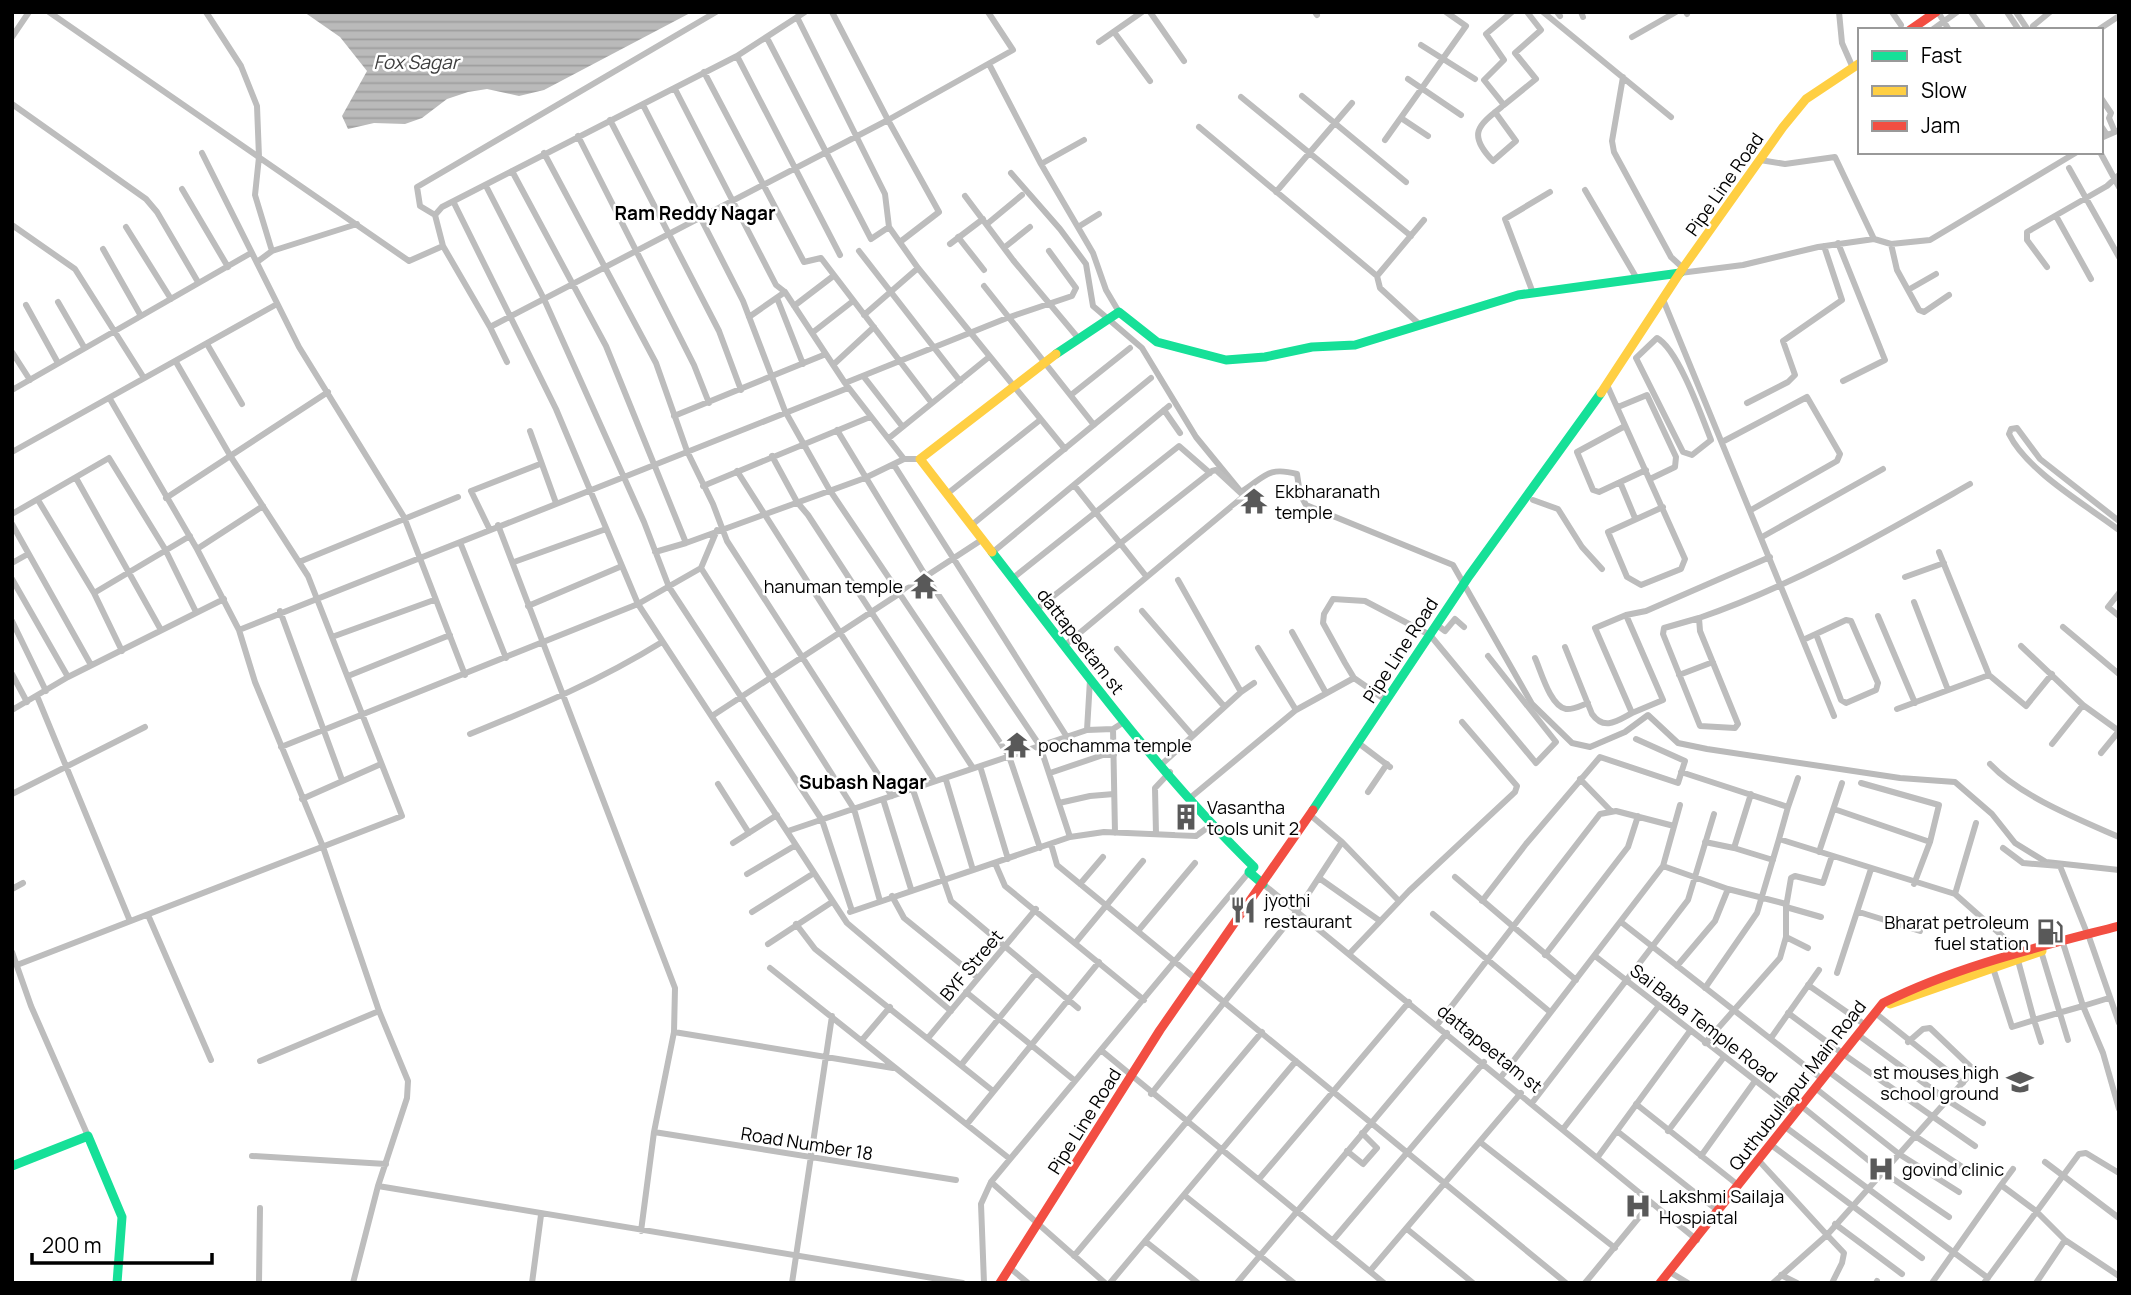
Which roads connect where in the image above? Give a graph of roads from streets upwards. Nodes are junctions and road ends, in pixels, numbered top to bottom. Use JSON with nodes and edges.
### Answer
{"nodes":[{"id":1,"x":29,"y":12,"type":"edge"},
{"id":2,"x":49,"y":12,"type":"edge"},
{"id":3,"x":205,"y":12,"type":"edge"},
{"id":4,"x":716,"y":12,"type":"edge"},
{"id":5,"x":805,"y":12,"type":"edge"},
{"id":6,"x":832,"y":12,"type":"edge"},
{"id":7,"x":988,"y":12,"type":"edge"},
{"id":8,"x":1142,"y":12,"type":"edge"},
{"id":9,"x":1150,"y":12,"type":"edge"},
{"id":10,"x":1446,"y":12,"type":"edge"},
{"id":11,"x":1512,"y":12,"type":"edge"},
{"id":12,"x":1527,"y":12,"type":"edge"},
{"id":13,"x":1544,"y":12,"type":"edge"},
{"id":14,"x":1676,"y":12,"type":"edge"},
{"id":15,"x":1839,"y":12,"type":"edge"},
{"id":16,"x":1892,"y":12,"type":"edge"},
{"id":17,"x":1957,"y":12,"type":"edge"},
{"id":18,"x":1971,"y":12,"type":"edge"},
{"id":19,"x":2007,"y":12,"type":"edge"},
{"id":20,"x":2016,"y":12,"type":"edge"},
{"id":21,"x":2050,"y":12,"type":"edge"},
{"id":22,"x":1934,"y":13,"type":"edge"},
{"id":23,"x":2119,"y":16,"type":"edge"},
{"id":24,"x":797,"y":17,"type":"junction"},
{"id":25,"x":1944,"y":21,"type":"junction"},
{"id":26,"x":1900,"y":24,"type":"dead end"},
{"id":27,"x":1913,"y":28,"type":"edge"},
{"id":28,"x":1934,"y":28,"type":"edge"},
{"id":29,"x":1948,"y":28,"type":"edge"},
{"id":30,"x":1983,"y":28,"type":"edge"},
{"id":31,"x":2018,"y":28,"type":"edge"},
{"id":32,"x":2030,"y":28,"type":"edge"},
{"id":33,"x":2101,"y":28,"type":"edge"},
{"id":34,"x":1114,"y":32,"type":"junction"},
{"id":35,"x":12,"y":37,"type":"edge"},
{"id":36,"x":1632,"y":37,"type":"dead end"},
{"id":37,"x":767,"y":38,"type":"junction"},
{"id":38,"x":1099,"y":42,"type":"dead end"},
{"id":39,"x":1421,"y":45,"type":"dead end"},
{"id":40,"x":1516,"y":53,"type":"junction"},
{"id":41,"x":737,"y":56,"type":"junction"},
{"id":42,"x":1504,"y":58,"type":"junction"},
{"id":43,"x":1443,"y":59,"type":"junction"},
{"id":44,"x":1184,"y":61,"type":"dead end"},
{"id":45,"x":989,"y":64,"type":"junction"},
{"id":46,"x":1856,"y":65,"type":"edge"},
{"id":47,"x":704,"y":72,"type":"junction"},
{"id":48,"x":1623,"y":77,"type":"junction"},
{"id":49,"x":1408,"y":79,"type":"dead end"},
{"id":50,"x":1475,"y":79,"type":"dead end"},
{"id":51,"x":1150,"y":81,"type":"dead end"},
{"id":52,"x":675,"y":89,"type":"junction"},
{"id":53,"x":1422,"y":89,"type":"junction"},
{"id":54,"x":1302,"y":96,"type":"dead end"},
{"id":55,"x":1241,"y":97,"type":"dead end"},
{"id":56,"x":2103,"y":101,"type":"edge"},
{"id":57,"x":1352,"y":103,"type":"dead end"},
{"id":58,"x":12,"y":104,"type":"edge"},
{"id":59,"x":643,"y":105,"type":"junction"},
{"id":60,"x":1504,"y":105,"type":"junction"},
{"id":61,"x":1495,"y":113,"type":"junction"},
{"id":62,"x":1461,"y":115,"type":"dead end"},
{"id":63,"x":1671,"y":117,"type":"dead end"},
{"id":64,"x":1401,"y":118,"type":"junction"},
{"id":65,"x":610,"y":120,"type":"junction"},
{"id":66,"x":888,"y":120,"type":"junction"},
{"id":67,"x":1335,"y":123,"type":"junction"},
{"id":68,"x":1199,"y":127,"type":"dead end"},
{"id":69,"x":2110,"y":134,"type":"edge"},
{"id":70,"x":578,"y":136,"type":"junction"},
{"id":71,"x":1428,"y":136,"type":"dead end"},
{"id":72,"x":855,"y":138,"type":"junction"},
{"id":73,"x":1084,"y":140,"type":"dead end"},
{"id":74,"x":1385,"y":140,"type":"dead end"},
{"id":75,"x":826,"y":152,"type":"junction"},
{"id":76,"x":202,"y":153,"type":"dead end"},
{"id":77,"x":544,"y":153,"type":"junction"},
{"id":78,"x":1310,"y":153,"type":"junction"},
{"id":79,"x":2073,"y":154,"type":"edge"},
{"id":80,"x":2101,"y":154,"type":"edge"},
{"id":81,"x":259,"y":157,"type":"junction"},
{"id":82,"x":1760,"y":160,"type":"junction"},
{"id":83,"x":1041,"y":164,"type":"junction"},
{"id":84,"x":794,"y":168,"type":"junction"},
{"id":85,"x":2069,"y":168,"type":"dead end"},
{"id":86,"x":512,"y":171,"type":"junction"},
{"id":87,"x":2117,"y":178,"type":"edge"},
{"id":88,"x":1406,"y":182,"type":"dead end"},
{"id":89,"x":762,"y":184,"type":"junction"},
{"id":90,"x":486,"y":186,"type":"junction"},
{"id":91,"x":2119,"y":187,"type":"edge"},
{"id":92,"x":182,"y":189,"type":"dead end"},
{"id":93,"x":1586,"y":190,"type":"dead end"},
{"id":94,"x":1276,"y":192,"type":"junction"},
{"id":95,"x":1550,"y":192,"type":"dead end"},
{"id":96,"x":1022,"y":195,"type":"dead end"},
{"id":97,"x":965,"y":196,"type":"dead end"},
{"id":98,"x":2085,"y":199,"type":"junction"},
{"id":99,"x":733,"y":202,"type":"junction"},
{"id":100,"x":454,"y":203,"type":"junction"},
{"id":101,"x":1099,"y":214,"type":"dead end"},
{"id":102,"x":435,"y":215,"type":"junction"},
{"id":103,"x":2056,"y":216,"type":"junction"},
{"id":104,"x":701,"y":217,"type":"junction"},
{"id":105,"x":1424,"y":220,"type":"dead end"},
{"id":106,"x":985,"y":221,"type":"junction"},
{"id":107,"x":356,"y":224,"type":"junction"},
{"id":108,"x":12,"y":225,"type":"edge"},
{"id":109,"x":126,"y":227,"type":"dead end"},
{"id":110,"x":889,"y":227,"type":"junction"},
{"id":111,"x":1030,"y":227,"type":"dead end"},
{"id":112,"x":1078,"y":227,"type":"junction"},
{"id":113,"x":670,"y":232,"type":"junction"},
{"id":114,"x":1411,"y":236,"type":"junction"},
{"id":115,"x":958,"y":237,"type":"junction"},
{"id":116,"x":1874,"y":239,"type":"junction"},
{"id":117,"x":900,"y":242,"type":"junction"},
{"id":118,"x":1838,"y":243,"type":"junction"},
{"id":119,"x":950,"y":244,"type":"dead end"},
{"id":120,"x":1891,"y":244,"type":"junction"},
{"id":121,"x":443,"y":246,"type":"junction"},
{"id":122,"x":1824,"y":246,"type":"junction"},
{"id":123,"x":1005,"y":247,"type":"junction"},
{"id":124,"x":103,"y":249,"type":"dead end"},
{"id":125,"x":638,"y":250,"type":"junction"},
{"id":126,"x":272,"y":251,"type":"junction"},
{"id":127,"x":859,"y":251,"type":"dead end"},
{"id":128,"x":1049,"y":251,"type":"dead end"},
{"id":129,"x":251,"y":253,"type":"junction"},
{"id":130,"x":840,"y":255,"type":"dead end"},
{"id":131,"x":2119,"y":257,"type":"edge"},
{"id":132,"x":257,"y":262,"type":"junction"},
{"id":133,"x":228,"y":267,"type":"junction"},
{"id":134,"x":2047,"y":267,"type":"dead end"},
{"id":135,"x":606,"y":268,"type":"junction"},
{"id":136,"x":918,"y":268,"type":"junction"},
{"id":137,"x":984,"y":270,"type":"dead end"},
{"id":138,"x":1682,"y":271,"type":"junction"},
{"id":139,"x":1936,"y":274,"type":"dead end"},
{"id":140,"x":832,"y":276,"type":"junction"},
{"id":141,"x":1377,"y":276,"type":"junction"},
{"id":142,"x":1636,"y":277,"type":"junction"},
{"id":143,"x":2091,"y":279,"type":"dead end"},
{"id":144,"x":198,"y":282,"type":"junction"},
{"id":145,"x":574,"y":283,"type":"junction"},
{"id":146,"x":984,"y":286,"type":"dead end"},
{"id":147,"x":1908,"y":290,"type":"junction"},
{"id":148,"x":785,"y":292,"type":"junction"},
{"id":149,"x":891,"y":293,"type":"junction"},
{"id":150,"x":1534,"y":293,"type":"junction"},
{"id":151,"x":1949,"y":295,"type":"dead end"},
{"id":152,"x":777,"y":298,"type":"junction"},
{"id":153,"x":171,"y":299,"type":"junction"},
{"id":154,"x":544,"y":299,"type":"junction"},
{"id":155,"x":853,"y":301,"type":"junction"},
{"id":156,"x":58,"y":302,"type":"dead end"},
{"id":157,"x":1664,"y":302,"type":"junction"},
{"id":158,"x":1047,"y":303,"type":"junction"},
{"id":159,"x":277,"y":304,"type":"junction"},
{"id":160,"x":26,"y":305,"type":"dead end"},
{"id":161,"x":794,"y":306,"type":"junction"},
{"id":162,"x":1117,"y":314,"type":"junction"},
{"id":163,"x":511,"y":315,"type":"junction"},
{"id":164,"x":864,"y":315,"type":"junction"},
{"id":165,"x":141,"y":316,"type":"junction"},
{"id":166,"x":749,"y":317,"type":"junction"},
{"id":167,"x":1007,"y":317,"type":"junction"},
{"id":168,"x":1419,"y":324,"type":"junction"},
{"id":169,"x":490,"y":327,"type":"junction"},
{"id":170,"x":874,"y":327,"type":"junction"},
{"id":171,"x":116,"y":332,"type":"junction"},
{"id":172,"x":812,"y":333,"type":"junction"},
{"id":173,"x":972,"y":333,"type":"junction"},
{"id":174,"x":1079,"y":339,"type":"junction"},
{"id":175,"x":207,"y":344,"type":"junction"},
{"id":176,"x":932,"y":346,"type":"junction"},
{"id":177,"x":85,"y":347,"type":"junction"},
{"id":178,"x":1130,"y":348,"type":"dead end"},
{"id":179,"x":12,"y":352,"type":"edge"},
{"id":180,"x":826,"y":354,"type":"junction"},
{"id":181,"x":1686,"y":354,"type":"junction"},
{"id":182,"x":989,"y":357,"type":"junction"},
{"id":183,"x":1675,"y":359,"type":"junction"},
{"id":184,"x":898,"y":361,"type":"junction"},
{"id":185,"x":176,"y":362,"type":"junction"},
{"id":186,"x":507,"y":362,"type":"dead end"},
{"id":187,"x":1045,"y":362,"type":"junction"},
{"id":188,"x":58,"y":363,"type":"junction"},
{"id":189,"x":803,"y":363,"type":"junction"},
{"id":190,"x":833,"y":365,"type":"junction"},
{"id":191,"x":864,"y":377,"type":"junction"},
{"id":192,"x":144,"y":378,"type":"junction"},
{"id":193,"x":770,"y":378,"type":"junction"},
{"id":194,"x":1151,"y":378,"type":"dead end"},
{"id":195,"x":30,"y":380,"type":"junction"},
{"id":196,"x":960,"y":381,"type":"junction"},
{"id":197,"x":1843,"y":381,"type":"dead end"},
{"id":198,"x":847,"y":385,"type":"junction"},
{"id":199,"x":1607,"y":385,"type":"junction"},
{"id":200,"x":1013,"y":387,"type":"junction"},
{"id":201,"x":12,"y":390,"type":"edge"},
{"id":202,"x":741,"y":390,"type":"junction"},
{"id":203,"x":328,"y":393,"type":"junction"},
{"id":204,"x":1070,"y":395,"type":"junction"},
{"id":205,"x":110,"y":400,"type":"junction"},
{"id":206,"x":931,"y":402,"type":"junction"},
{"id":207,"x":709,"y":403,"type":"junction"},
{"id":208,"x":1747,"y":403,"type":"dead end"},
{"id":209,"x":242,"y":404,"type":"dead end"},
{"id":210,"x":1618,"y":407,"type":"junction"},
{"id":211,"x":785,"y":411,"type":"junction"},
{"id":212,"x":674,"y":416,"type":"junction"},
{"id":213,"x":870,"y":417,"type":"junction"},
{"id":214,"x":1041,"y":420,"type":"junction"},
{"id":215,"x":1713,"y":420,"type":"junction"},
{"id":216,"x":1704,"y":423,"type":"junction"},
{"id":217,"x":1094,"y":425,"type":"junction"},
{"id":218,"x":902,"y":426,"type":"junction"},
{"id":219,"x":1625,"y":426,"type":"junction"},
{"id":220,"x":837,"y":430,"type":"junction"},
{"id":221,"x":530,"y":431,"type":"dead end"},
{"id":222,"x":1180,"y":433,"type":"dead end"},
{"id":223,"x":888,"y":439,"type":"junction"},
{"id":224,"x":1722,"y":442,"type":"junction"},
{"id":225,"x":804,"y":444,"type":"junction"},
{"id":226,"x":1065,"y":449,"type":"junction"},
{"id":227,"x":687,"y":451,"type":"junction"},
{"id":228,"x":12,"y":452,"type":"edge"},
{"id":229,"x":772,"y":456,"type":"junction"},
{"id":230,"x":231,"y":457,"type":"junction"},
{"id":231,"x":904,"y":459,"type":"junction"},
{"id":232,"x":920,"y":460,"type":"junction"},
{"id":233,"x":540,"y":464,"type":"junction"},
{"id":234,"x":656,"y":464,"type":"junction"},
{"id":235,"x":894,"y":465,"type":"junction"},
{"id":236,"x":1883,"y":469,"type":"dead end"},
{"id":237,"x":1646,"y":470,"type":"junction"},
{"id":238,"x":737,"y":471,"type":"junction"},
{"id":239,"x":1210,"y":472,"type":"junction"},
{"id":240,"x":624,"y":476,"type":"junction"},
{"id":241,"x":76,"y":478,"type":"junction"},
{"id":242,"x":865,"y":478,"type":"junction"},
{"id":243,"x":1650,"y":479,"type":"junction"},
{"id":244,"x":1620,"y":482,"type":"junction"},
{"id":245,"x":1970,"y":484,"type":"dead end"},
{"id":246,"x":1074,"y":485,"type":"junction"},
{"id":247,"x":703,"y":486,"type":"junction"},
{"id":248,"x":830,"y":489,"type":"junction"},
{"id":249,"x":589,"y":491,"type":"junction"},
{"id":250,"x":947,"y":494,"type":"junction"},
{"id":251,"x":458,"y":497,"type":"dead end"},
{"id":252,"x":166,"y":498,"type":"junction"},
{"id":253,"x":38,"y":500,"type":"junction"},
{"id":254,"x":1533,"y":500,"type":"dead end"},
{"id":255,"x":797,"y":502,"type":"junction"},
{"id":256,"x":556,"y":503,"type":"junction"},
{"id":257,"x":262,"y":506,"type":"junction"},
{"id":258,"x":1663,"y":507,"type":"junction"},
{"id":259,"x":1751,"y":510,"type":"junction"},
{"id":260,"x":1097,"y":512,"type":"junction"},
{"id":261,"x":12,"y":514,"type":"edge"},
{"id":262,"x":764,"y":514,"type":"junction"},
{"id":263,"x":404,"y":517,"type":"junction"},
{"id":264,"x":1636,"y":518,"type":"junction"},
{"id":265,"x":2119,"y":521,"type":"edge"},
{"id":266,"x":12,"y":524,"type":"edge"},
{"id":267,"x":973,"y":524,"type":"junction"},
{"id":268,"x":498,"y":525,"type":"junction"},
{"id":269,"x":489,"y":528,"type":"junction"},
{"id":270,"x":606,"y":528,"type":"junction"},
{"id":271,"x":720,"y":529,"type":"junction"},
{"id":272,"x":2119,"y":530,"type":"edge"},
{"id":273,"x":190,"y":536,"type":"junction"},
{"id":274,"x":1762,"y":537,"type":"junction"},
{"id":275,"x":983,"y":538,"type":"junction"},
{"id":276,"x":460,"y":542,"type":"junction"},
{"id":277,"x":686,"y":543,"type":"junction"},
{"id":278,"x":1122,"y":545,"type":"junction"},
{"id":279,"x":165,"y":549,"type":"junction"},
{"id":280,"x":197,"y":550,"type":"junction"},
{"id":281,"x":655,"y":552,"type":"junction"},
{"id":282,"x":993,"y":552,"type":"junction"},
{"id":283,"x":1939,"y":552,"type":"dead end"},
{"id":284,"x":28,"y":554,"type":"junction"},
{"id":285,"x":421,"y":557,"type":"junction"},
{"id":286,"x":1770,"y":557,"type":"junction"},
{"id":287,"x":954,"y":558,"type":"junction"},
{"id":288,"x":299,"y":562,"type":"junction"},
{"id":289,"x":514,"y":562,"type":"junction"},
{"id":290,"x":12,"y":563,"type":"edge"},
{"id":291,"x":1944,"y":563,"type":"junction"},
{"id":292,"x":622,"y":566,"type":"junction"},
{"id":293,"x":701,"y":568,"type":"junction"},
{"id":294,"x":1602,"y":569,"type":"dead end"},
{"id":295,"x":126,"y":572,"type":"junction"},
{"id":296,"x":1146,"y":576,"type":"junction"},
{"id":297,"x":1905,"y":577,"type":"dead end"},
{"id":298,"x":927,"y":578,"type":"junction"},
{"id":299,"x":12,"y":579,"type":"edge"},
{"id":300,"x":1015,"y":580,"type":"junction"},
{"id":301,"x":1178,"y":580,"type":"dead end"},
{"id":302,"x":1781,"y":585,"type":"junction"},
{"id":303,"x":670,"y":587,"type":"junction"},
{"id":304,"x":93,"y":593,"type":"junction"},
{"id":305,"x":2119,"y":593,"type":"edge"},
{"id":306,"x":900,"y":595,"type":"junction"},
{"id":307,"x":317,"y":596,"type":"junction"},
{"id":308,"x":224,"y":599,"type":"junction"},
{"id":309,"x":434,"y":600,"type":"junction"},
{"id":310,"x":1914,"y":602,"type":"dead end"},
{"id":311,"x":638,"y":604,"type":"junction"},
{"id":312,"x":528,"y":606,"type":"junction"},
{"id":313,"x":1037,"y":610,"type":"junction"},
{"id":314,"x":280,"y":611,"type":"junction"},
{"id":315,"x":1142,"y":611,"type":"dead end"},
{"id":316,"x":196,"y":612,"type":"junction"},
{"id":317,"x":872,"y":614,"type":"junction"},
{"id":318,"x":1626,"y":615,"type":"junction"},
{"id":319,"x":1878,"y":616,"type":"dead end"},
{"id":320,"x":2119,"y":616,"type":"edge"},
{"id":321,"x":1441,"y":618,"type":"junction"},
{"id":322,"x":1699,"y":618,"type":"junction"},
{"id":323,"x":12,"y":621,"type":"edge"},
{"id":324,"x":1464,"y":626,"type":"dead end"},
{"id":325,"x":2063,"y":627,"type":"dead end"},
{"id":326,"x":239,"y":629,"type":"junction"},
{"id":327,"x":161,"y":630,"type":"junction"},
{"id":328,"x":1292,"y":632,"type":"dead end"},
{"id":329,"x":1816,"y":634,"type":"junction"},
{"id":330,"x":450,"y":635,"type":"junction"},
{"id":331,"x":839,"y":635,"type":"junction"},
{"id":332,"x":1430,"y":635,"type":"junction"},
{"id":333,"x":332,"y":637,"type":"junction"},
{"id":334,"x":1803,"y":640,"type":"junction"},
{"id":335,"x":663,"y":642,"type":"junction"},
{"id":336,"x":543,"y":643,"type":"junction"},
{"id":337,"x":1064,"y":646,"type":"junction"},
{"id":338,"x":2021,"y":646,"type":"dead end"},
{"id":339,"x":1565,"y":647,"type":"dead end"},
{"id":340,"x":1258,"y":648,"type":"dead end"},
{"id":341,"x":1117,"y":649,"type":"dead end"},
{"id":342,"x":122,"y":651,"type":"junction"},
{"id":343,"x":1488,"y":656,"type":"dead end"},
{"id":344,"x":506,"y":658,"type":"junction"},
{"id":345,"x":801,"y":658,"type":"junction"},
{"id":346,"x":1535,"y":658,"type":"dead end"},
{"id":347,"x":1713,"y":662,"type":"junction"},
{"id":348,"x":91,"y":665,"type":"junction"},
{"id":349,"x":12,"y":674,"type":"edge"},
{"id":350,"x":2052,"y":674,"type":"junction"},
{"id":351,"x":2119,"y":674,"type":"edge"},
{"id":352,"x":465,"y":675,"type":"junction"},
{"id":353,"x":1679,"y":675,"type":"junction"},
{"id":354,"x":1989,"y":675,"type":"junction"},
{"id":355,"x":348,"y":676,"type":"junction"},
{"id":356,"x":68,"y":677,"type":"junction"},
{"id":357,"x":772,"y":677,"type":"junction"},
{"id":358,"x":1354,"y":678,"type":"junction"},
{"id":359,"x":1090,"y":680,"type":"junction"},
{"id":360,"x":1254,"y":683,"type":"dead end"},
{"id":361,"x":1948,"y":690,"type":"junction"},
{"id":362,"x":46,"y":691,"type":"junction"},
{"id":363,"x":1241,"y":692,"type":"junction"},
{"id":364,"x":1326,"y":693,"type":"junction"},
{"id":365,"x":37,"y":696,"type":"junction"},
{"id":366,"x":564,"y":696,"type":"junction"},
{"id":367,"x":742,"y":696,"type":"junction"},
{"id":368,"x":1387,"y":701,"type":"junction"},
{"id":369,"x":27,"y":702,"type":"junction"},
{"id":370,"x":1915,"y":702,"type":"junction"},
{"id":371,"x":1588,"y":703,"type":"junction"},
{"id":372,"x":1223,"y":705,"type":"junction"},
{"id":373,"x":2083,"y":705,"type":"junction"},
{"id":374,"x":1897,"y":709,"type":"dead end"},
{"id":375,"x":12,"y":710,"type":"edge"},
{"id":376,"x":1296,"y":710,"type":"junction"},
{"id":377,"x":1632,"y":713,"type":"junction"},
{"id":378,"x":364,"y":715,"type":"junction"},
{"id":379,"x":712,"y":716,"type":"junction"},
{"id":380,"x":1834,"y":716,"type":"dead end"},
{"id":381,"x":1124,"y":722,"type":"junction"},
{"id":382,"x":1462,"y":722,"type":"dead end"},
{"id":383,"x":145,"y":727,"type":"dead end"},
{"id":384,"x":1113,"y":729,"type":"junction"},
{"id":385,"x":322,"y":730,"type":"junction"},
{"id":386,"x":1087,"y":730,"type":"junction"},
{"id":387,"x":2119,"y":731,"type":"edge"},
{"id":388,"x":470,"y":734,"type":"dead end"},
{"id":389,"x":1192,"y":735,"type":"junction"},
{"id":390,"x":1067,"y":737,"type":"junction"},
{"id":391,"x":1636,"y":739,"type":"dead end"},
{"id":392,"x":1357,"y":742,"type":"junction"},
{"id":393,"x":2052,"y":744,"type":"dead end"},
{"id":394,"x":1040,"y":746,"type":"junction"},
{"id":395,"x":281,"y":747,"type":"junction"},
{"id":396,"x":2101,"y":753,"type":"dead end"},
{"id":397,"x":1114,"y":755,"type":"junction"},
{"id":398,"x":1009,"y":756,"type":"junction"},
{"id":399,"x":381,"y":764,"type":"junction"},
{"id":400,"x":1162,"y":764,"type":"junction"},
{"id":401,"x":1990,"y":764,"type":"dead end"},
{"id":402,"x":67,"y":766,"type":"junction"},
{"id":403,"x":976,"y":767,"type":"junction"},
{"id":404,"x":1050,"y":772,"type":"junction"},
{"id":405,"x":1170,"y":772,"type":"junction"},
{"id":406,"x":1681,"y":772,"type":"junction"},
{"id":407,"x":1798,"y":778,"type":"dead end"},
{"id":408,"x":1580,"y":779,"type":"junction"},
{"id":409,"x":342,"y":780,"type":"junction"},
{"id":410,"x":934,"y":780,"type":"junction"},
{"id":411,"x":946,"y":780,"type":"junction"},
{"id":412,"x":1842,"y":783,"type":"dead end"},
{"id":413,"x":1861,"y":783,"type":"dead end"},
{"id":414,"x":718,"y":784,"type":"dead end"},
{"id":415,"x":913,"y":790,"type":"junction"},
{"id":416,"x":1368,"y":792,"type":"dead end"},
{"id":417,"x":12,"y":794,"type":"edge"},
{"id":418,"x":1114,"y":794,"type":"junction"},
{"id":419,"x":1751,"y":794,"type":"junction"},
{"id":420,"x":891,"y":796,"type":"junction"},
{"id":421,"x":1190,"y":798,"type":"junction"},
{"id":422,"x":302,"y":799,"type":"junction"},
{"id":423,"x":883,"y":799,"type":"junction"},
{"id":424,"x":1059,"y":803,"type":"junction"},
{"id":425,"x":1680,"y":805,"type":"dead end"},
{"id":426,"x":1788,"y":807,"type":"junction"},
{"id":427,"x":854,"y":809,"type":"junction"},
{"id":428,"x":1610,"y":810,"type":"junction"},
{"id":429,"x":1834,"y":810,"type":"junction"},
{"id":430,"x":1307,"y":813,"type":"junction"},
{"id":431,"x":1714,"y":814,"type":"dead end"},
{"id":432,"x":777,"y":815,"type":"junction"},
{"id":433,"x":1638,"y":816,"type":"junction"},
{"id":434,"x":822,"y":820,"type":"junction"},
{"id":435,"x":1976,"y":823,"type":"dead end"},
{"id":436,"x":1211,"y":825,"type":"junction"},
{"id":437,"x":1674,"y":826,"type":"junction"},
{"id":438,"x":788,"y":831,"type":"junction"},
{"id":439,"x":1115,"y":832,"type":"junction"},
{"id":440,"x":749,"y":833,"type":"junction"},
{"id":441,"x":1156,"y":834,"type":"junction"},
{"id":442,"x":1070,"y":837,"type":"junction"},
{"id":443,"x":2119,"y":837,"type":"edge"},
{"id":444,"x":1779,"y":839,"type":"junction"},
{"id":445,"x":1342,"y":842,"type":"junction"},
{"id":446,"x":1705,"y":842,"type":"junction"},
{"id":447,"x":1930,"y":842,"type":"junction"},
{"id":448,"x":733,"y":843,"type":"dead end"},
{"id":449,"x":1051,"y":844,"type":"junction"},
{"id":450,"x":796,"y":845,"type":"junction"},
{"id":451,"x":323,"y":847,"type":"junction"},
{"id":452,"x":1040,"y":848,"type":"junction"},
{"id":453,"x":1734,"y":848,"type":"junction"},
{"id":454,"x":2003,"y":848,"type":"dead end"},
{"id":455,"x":1819,"y":852,"type":"junction"},
{"id":456,"x":1832,"y":856,"type":"junction"},
{"id":457,"x":1103,"y":857,"type":"dead end"},
{"id":458,"x":1008,"y":859,"type":"junction"},
{"id":459,"x":1773,"y":860,"type":"junction"},
{"id":460,"x":1143,"y":861,"type":"dead end"},
{"id":461,"x":995,"y":863,"type":"junction"},
{"id":462,"x":1195,"y":863,"type":"dead end"},
{"id":463,"x":1662,"y":866,"type":"junction"},
{"id":464,"x":1871,"y":869,"type":"junction"},
{"id":465,"x":973,"y":870,"type":"junction"},
{"id":466,"x":1251,"y":870,"type":"junction"},
{"id":467,"x":814,"y":873,"type":"junction"},
{"id":468,"x":747,"y":874,"type":"dead end"},
{"id":469,"x":1455,"y":877,"type":"dead end"},
{"id":470,"x":1695,"y":877,"type":"junction"},
{"id":471,"x":1318,"y":878,"type":"junction"},
{"id":472,"x":942,"y":879,"type":"junction"},
{"id":473,"x":23,"y":883,"type":"dead end"},
{"id":474,"x":1824,"y":883,"type":"junction"},
{"id":475,"x":1080,"y":884,"type":"junction"},
{"id":476,"x":1263,"y":884,"type":"junction"},
{"id":477,"x":1914,"y":884,"type":"junction"},
{"id":478,"x":12,"y":889,"type":"edge"},
{"id":479,"x":1728,"y":889,"type":"junction"},
{"id":480,"x":911,"y":890,"type":"junction"},
{"id":481,"x":1821,"y":891,"type":"dead end"},
{"id":482,"x":1955,"y":894,"type":"junction"},
{"id":483,"x":892,"y":896,"type":"junction"},
{"id":484,"x":1763,"y":898,"type":"junction"},
{"id":485,"x":880,"y":901,"type":"junction"},
{"id":486,"x":1399,"y":901,"type":"junction"},
{"id":487,"x":1482,"y":901,"type":"junction"},
{"id":488,"x":832,"y":902,"type":"junction"},
{"id":489,"x":1786,"y":905,"type":"junction"},
{"id":490,"x":1106,"y":906,"type":"junction"},
{"id":491,"x":1035,"y":909,"type":"junction"},
{"id":492,"x":852,"y":911,"type":"junction"},
{"id":493,"x":1297,"y":911,"type":"junction"},
{"id":494,"x":752,"y":912,"type":"dead end"},
{"id":495,"x":1859,"y":912,"type":"junction"},
{"id":496,"x":1433,"y":914,"type":"dead end"},
{"id":497,"x":148,"y":915,"type":"junction"},
{"id":498,"x":842,"y":915,"type":"junction"},
{"id":499,"x":1821,"y":917,"type":"dead end"},
{"id":500,"x":130,"y":921,"type":"junction"},
{"id":501,"x":1380,"y":921,"type":"junction"},
{"id":502,"x":1621,"y":922,"type":"junction"},
{"id":503,"x":796,"y":924,"type":"junction"},
{"id":504,"x":2119,"y":926,"type":"edge"},
{"id":505,"x":1512,"y":928,"type":"junction"},
{"id":506,"x":1138,"y":931,"type":"junction"},
{"id":507,"x":1920,"y":931,"type":"dead end"},
{"id":508,"x":2119,"y":933,"type":"edge"},
{"id":509,"x":2088,"y":935,"type":"junction"},
{"id":510,"x":1786,"y":937,"type":"junction"},
{"id":511,"x":1076,"y":942,"type":"junction"},
{"id":512,"x":2062,"y":942,"type":"junction"},
{"id":513,"x":768,"y":944,"type":"dead end"},
{"id":514,"x":1005,"y":947,"type":"junction"},
{"id":515,"x":1652,"y":947,"type":"junction"},
{"id":516,"x":1808,"y":948,"type":"dead end"},
{"id":517,"x":2041,"y":951,"type":"junction"},
{"id":518,"x":12,"y":952,"type":"edge"},
{"id":519,"x":1350,"y":953,"type":"junction"},
{"id":520,"x":1545,"y":955,"type":"junction"},
{"id":521,"x":1595,"y":956,"type":"junction"},
{"id":522,"x":2017,"y":956,"type":"junction"},
{"id":523,"x":1489,"y":958,"type":"junction"},
{"id":524,"x":1174,"y":961,"type":"junction"},
{"id":525,"x":1099,"y":962,"type":"junction"},
{"id":526,"x":16,"y":965,"type":"junction"},
{"id":527,"x":1677,"y":967,"type":"junction"},
{"id":528,"x":770,"y":968,"type":"dead end"},
{"id":529,"x":1993,"y":968,"type":"junction"},
{"id":530,"x":1819,"y":970,"type":"dead end"},
{"id":531,"x":1036,"y":973,"type":"junction"},
{"id":532,"x":1837,"y":973,"type":"dead end"},
{"id":533,"x":978,"y":978,"type":"junction"},
{"id":534,"x":1195,"y":979,"type":"junction"},
{"id":535,"x":1576,"y":980,"type":"junction"},
{"id":536,"x":1627,"y":982,"type":"junction"},
{"id":537,"x":1808,"y":985,"type":"junction"},
{"id":538,"x":1705,"y":988,"type":"junction"},
{"id":539,"x":966,"y":992,"type":"junction"},
{"id":540,"x":2109,"y":998,"type":"junction"},
{"id":541,"x":1144,"y":1000,"type":"junction"},
{"id":542,"x":1069,"y":1001,"type":"junction"},
{"id":543,"x":1225,"y":1002,"type":"junction"},
{"id":544,"x":1409,"y":1002,"type":"junction"},
{"id":545,"x":2083,"y":1006,"type":"junction"},
{"id":546,"x":890,"y":1007,"type":"junction"},
{"id":547,"x":1658,"y":1007,"type":"junction"},
{"id":548,"x":1077,"y":1008,"type":"dead end"},
{"id":549,"x":2116,"y":1008,"type":"edge"},
{"id":550,"x":1734,"y":1010,"type":"junction"},
{"id":551,"x":379,"y":1011,"type":"junction"},
{"id":552,"x":951,"y":1011,"type":"junction"},
{"id":553,"x":1550,"y":1012,"type":"junction"},
{"id":554,"x":1788,"y":1013,"type":"junction"},
{"id":555,"x":2060,"y":1013,"type":"junction"},
{"id":556,"x":832,"y":1016,"type":"junction"},
{"id":557,"x":1879,"y":1016,"type":"junction"},
{"id":558,"x":998,"y":1018,"type":"junction"},
{"id":559,"x":2034,"y":1020,"type":"junction"},
{"id":560,"x":2119,"y":1023,"type":"edge"},
{"id":561,"x":1864,"y":1024,"type":"junction"},
{"id":562,"x":1437,"y":1025,"type":"junction"},
{"id":563,"x":1690,"y":1031,"type":"junction"},
{"id":564,"x":674,"y":1032,"type":"junction"},
{"id":565,"x":1262,"y":1032,"type":"junction"},
{"id":566,"x":1447,"y":1032,"type":"junction"},
{"id":567,"x":1861,"y":1037,"type":"junction"},
{"id":568,"x":928,"y":1038,"type":"junction"},
{"id":569,"x":1771,"y":1038,"type":"junction"},
{"id":570,"x":862,"y":1040,"type":"junction"},
{"id":571,"x":2068,"y":1040,"type":"dead end"},
{"id":572,"x":1908,"y":1042,"type":"junction"},
{"id":573,"x":2041,"y":1042,"type":"dead end"},
{"id":574,"x":1705,"y":1043,"type":"junction"},
{"id":575,"x":1031,"y":1045,"type":"junction"},
{"id":576,"x":1102,"y":1051,"type":"junction"},
{"id":577,"x":1844,"y":1054,"type":"junction"},
{"id":578,"x":1724,"y":1057,"type":"junction"},
{"id":579,"x":825,"y":1058,"type":"junction"},
{"id":580,"x":211,"y":1059,"type":"dead end"},
{"id":581,"x":260,"y":1061,"type":"dead end"},
{"id":582,"x":1296,"y":1061,"type":"junction"},
{"id":583,"x":1484,"y":1062,"type":"junction"},
{"id":584,"x":961,"y":1065,"type":"junction"},
{"id":585,"x":895,"y":1068,"type":"junction"},
{"id":586,"x":1832,"y":1074,"type":"junction"},
{"id":587,"x":1131,"y":1075,"type":"junction"},
{"id":588,"x":1501,"y":1077,"type":"junction"},
{"id":589,"x":1822,"y":1079,"type":"junction"},
{"id":590,"x":1074,"y":1080,"type":"junction"},
{"id":591,"x":1755,"y":1081,"type":"junction"},
{"id":592,"x":1963,"y":1083,"type":"junction"},
{"id":593,"x":993,"y":1091,"type":"junction"},
{"id":594,"x":1334,"y":1091,"type":"junction"},
{"id":595,"x":1819,"y":1091,"type":"junction"},
{"id":596,"x":1521,"y":1093,"type":"junction"},
{"id":597,"x":1151,"y":1094,"type":"junction"},
{"id":598,"x":1947,"y":1100,"type":"junction"},
{"id":599,"x":1532,"y":1103,"type":"junction"},
{"id":600,"x":1636,"y":1104,"type":"junction"},
{"id":601,"x":2119,"y":1106,"type":"edge"},
{"id":602,"x":1798,"y":1114,"type":"junction"},
{"id":603,"x":1931,"y":1117,"type":"junction"},
{"id":604,"x":1187,"y":1121,"type":"junction"},
{"id":605,"x":1372,"y":1121,"type":"junction"},
{"id":606,"x":1983,"y":1123,"type":"dead end"},
{"id":607,"x":967,"y":1124,"type":"junction"},
{"id":608,"x":1563,"y":1129,"type":"junction"},
{"id":609,"x":1788,"y":1129,"type":"junction"},
{"id":610,"x":1617,"y":1131,"type":"junction"},
{"id":611,"x":1668,"y":1131,"type":"junction"},
{"id":612,"x":654,"y":1132,"type":"junction"},
{"id":613,"x":88,"y":1136,"type":"junction"},
{"id":614,"x":1360,"y":1136,"type":"junction"},
{"id":615,"x":1915,"y":1136,"type":"junction"},
{"id":616,"x":1480,"y":1142,"type":"junction"},
{"id":617,"x":1975,"y":1146,"type":"dead end"},
{"id":618,"x":1774,"y":1147,"type":"junction"},
{"id":619,"x":1350,"y":1148,"type":"junction"},
{"id":620,"x":1223,"y":1150,"type":"junction"},
{"id":621,"x":1408,"y":1153,"type":"junction"},
{"id":622,"x":1899,"y":1154,"type":"junction"},
{"id":623,"x":252,"y":1156,"type":"dead end"},
{"id":624,"x":1701,"y":1156,"type":"junction"},
{"id":625,"x":810,"y":1158,"type":"junction"},
{"id":626,"x":1597,"y":1158,"type":"junction"},
{"id":627,"x":1010,"y":1159,"type":"junction"},
{"id":628,"x":2045,"y":1162,"type":"dead end"},
{"id":629,"x":1761,"y":1163,"type":"junction"},
{"id":630,"x":386,"y":1164,"type":"junction"},
{"id":631,"x":12,"y":1166,"type":"edge"},
{"id":632,"x":2013,"y":1169,"type":"dead end"},
{"id":633,"x":1883,"y":1172,"type":"junction"},
{"id":634,"x":1970,"y":1172,"type":"dead end"},
{"id":635,"x":2119,"y":1172,"type":"edge"},
{"id":636,"x":2062,"y":1175,"type":"junction"},
{"id":637,"x":1259,"y":1179,"type":"junction"},
{"id":638,"x":956,"y":1180,"type":"dead end"},
{"id":639,"x":991,"y":1182,"type":"junction"},
{"id":640,"x":1444,"y":1183,"type":"junction"},
{"id":641,"x":1738,"y":1185,"type":"junction"},
{"id":642,"x":2001,"y":1185,"type":"junction"},
{"id":643,"x":378,"y":1186,"type":"junction"},
{"id":644,"x":1867,"y":1189,"type":"junction"},
{"id":645,"x":1959,"y":1192,"type":"dead end"},
{"id":646,"x":1184,"y":1195,"type":"junction"},
{"id":647,"x":1650,"y":1203,"type":"junction"},
{"id":648,"x":1851,"y":1207,"type":"junction"},
{"id":649,"x":260,"y":1208,"type":"dead end"},
{"id":650,"x":1297,"y":1209,"type":"junction"},
{"id":651,"x":1717,"y":1210,"type":"junction"},
{"id":652,"x":2036,"y":1211,"type":"junction"},
{"id":653,"x":541,"y":1214,"type":"junction"},
{"id":654,"x":1950,"y":1217,"type":"dead end"},
{"id":655,"x":2119,"y":1218,"type":"edge"},
{"id":656,"x":1040,"y":1223,"type":"junction"},
{"id":657,"x":1835,"y":1224,"type":"junction"},
{"id":658,"x":1406,"y":1229,"type":"junction"},
{"id":659,"x":641,"y":1231,"type":"junction"},
{"id":660,"x":1827,"y":1235,"type":"junction"},
{"id":661,"x":1334,"y":1240,"type":"junction"},
{"id":662,"x":1697,"y":1240,"type":"junction"},
{"id":663,"x":2066,"y":1240,"type":"junction"},
{"id":664,"x":1145,"y":1241,"type":"junction"},
{"id":665,"x":1615,"y":1248,"type":"junction"},
{"id":666,"x":1953,"y":1253,"type":"junction"},
{"id":667,"x":1260,"y":1254,"type":"junction"},
{"id":668,"x":796,"y":1255,"type":"junction"},
{"id":669,"x":1074,"y":1256,"type":"junction"},
{"id":670,"x":1922,"y":1258,"type":"dead end"},
{"id":671,"x":1010,"y":1268,"type":"junction"},
{"id":672,"x":1370,"y":1271,"type":"junction"},
{"id":673,"x":1673,"y":1274,"type":"junction"},
{"id":674,"x":1902,"y":1274,"type":"dead end"},
{"id":675,"x":1781,"y":1275,"type":"junction"},
{"id":676,"x":2119,"y":1276,"type":"edge"},
{"id":677,"x":1986,"y":1280,"type":"edge"},
{"id":678,"x":1380,"y":1282,"type":"edge"},
{"id":679,"x":117,"y":1283,"type":"edge"},
{"id":680,"x":259,"y":1283,"type":"edge"},
{"id":681,"x":354,"y":1283,"type":"edge"},
{"id":682,"x":532,"y":1283,"type":"edge"},
{"id":683,"x":792,"y":1283,"type":"edge"},
{"id":684,"x":963,"y":1283,"type":"edge"},
{"id":685,"x":984,"y":1283,"type":"edge"},
{"id":686,"x":1000,"y":1283,"type":"edge"},
{"id":687,"x":1028,"y":1283,"type":"edge"},
{"id":688,"x":1107,"y":1283,"type":"edge"},
{"id":689,"x":1198,"y":1283,"type":"edge"},
{"id":690,"x":1237,"y":1283,"type":"edge"},
{"id":691,"x":1294,"y":1283,"type":"edge"},
{"id":692,"x":1473,"y":1283,"type":"edge"},
{"id":693,"x":1566,"y":1283,"type":"edge"},
{"id":694,"x":1585,"y":1283,"type":"edge"},
{"id":695,"x":1660,"y":1283,"type":"edge"},
{"id":696,"x":1667,"y":1283,"type":"edge"},
{"id":697,"x":1688,"y":1283,"type":"edge"},
{"id":698,"x":1773,"y":1283,"type":"edge"},
{"id":699,"x":1797,"y":1283,"type":"edge"},
{"id":700,"x":1832,"y":1283,"type":"edge"},
{"id":701,"x":1932,"y":1283,"type":"edge"},
{"id":702,"x":2036,"y":1283,"type":"edge"}],
"edges":[{"from":1,"to":35,"type":"street"},
{"from":2,"to":81,"type":"street"},
{"from":3,"to":81,"type":"street"},
{"from":4,"to":102,"type":"street"},
{"from":5,"to":24,"type":"street"},
{"from":6,"to":66,"type":"street"},
{"from":7,"to":45,"type":"street"},
{"from":8,"to":34,"type":"street"},
{"from":9,"to":44,"type":"street"},
{"from":10,"to":43,"type":"street"},
{"from":11,"to":42,"type":"street"},
{"from":12,"to":40,"type":"street"},
{"from":13,"to":48,"type":"street"},
{"from":14,"to":36,"type":"street"},
{"from":15,"to":46,"type":"street"},
{"from":16,"to":26,"type":"street"},
{"from":17,"to":25,"type":"street"},
{"from":18,"to":30,"type":"street"},
{"from":19,"to":31,"type":"street"},
{"from":20,"to":32,"type":"street"},
{"from":21,"to":32,"type":"street"},
{"from":22,"to":25,"type":"street"},
{"from":22,"to":27,"type":"street"},
{"from":23,"to":33,"type":"street"},
{"from":24,"to":37,"type":"street"},
{"from":24,"to":72,"type":"street"},
{"from":25,"to":28,"type":"street"},
{"from":25,"to":29,"type":"street"},
{"from":34,"to":38,"type":"street"},
{"from":34,"to":51,"type":"street"},
{"from":37,"to":41,"type":"street"},
{"from":37,"to":75,"type":"street"},
{"from":39,"to":43,"type":"street"},
{"from":40,"to":42,"type":"street"},
{"from":40,"to":60,"type":"street"},
{"from":41,"to":47,"type":"street"},
{"from":41,"to":84,"type":"street"},
{"from":42,"to":60,"type":"street"},
{"from":43,"to":50,"type":"street"},
{"from":43,"to":53,"type":"street"},
{"from":45,"to":66,"type":"street"},
{"from":45,"to":83,"type":"street"},
{"from":46,"to":82,"type":"street","name":"Pipe Line Road"},
{"from":47,"to":52,"type":"street"},
{"from":47,"to":89,"type":"street"},
{"from":48,"to":63,"type":"street"},
{"from":48,"to":138,"type":"street"},
{"from":49,"to":53,"type":"street"},
{"from":52,"to":59,"type":"street"},
{"from":52,"to":99,"type":"street"},
{"from":53,"to":62,"type":"street"},
{"from":53,"to":64,"type":"street"},
{"from":54,"to":67,"type":"street"},
{"from":55,"to":78,"type":"street"},
{"from":56,"to":69,"type":"street"},
{"from":57,"to":67,"type":"street"},
{"from":58,"to":144,"type":"street"},
{"from":59,"to":65,"type":"street"},
{"from":59,"to":104,"type":"street"},
{"from":60,"to":61,"type":"street"},
{"from":61,"to":61,"type":"street"},
{"from":64,"to":71,"type":"street"},
{"from":64,"to":74,"type":"street"},
{"from":65,"to":70,"type":"street"},
{"from":65,"to":113,"type":"street"},
{"from":66,"to":72,"type":"street"},
{"from":66,"to":117,"type":"street"},
{"from":67,"to":78,"type":"street"},
{"from":67,"to":88,"type":"street"},
{"from":68,"to":94,"type":"street"},
{"from":70,"to":77,"type":"street"},
{"from":70,"to":125,"type":"street"},
{"from":72,"to":75,"type":"street"},
{"from":72,"to":110,"type":"street"},
{"from":73,"to":83,"type":"street"},
{"from":75,"to":84,"type":"street"},
{"from":75,"to":110,"type":"street"},
{"from":76,"to":129,"type":"street"},
{"from":77,"to":86,"type":"street"},
{"from":77,"to":135,"type":"street"},
{"from":78,"to":94,"type":"street"},
{"from":78,"to":114,"type":"street"},
{"from":79,"to":120,"type":"street"},
{"from":80,"to":87,"type":"street"},
{"from":81,"to":107,"type":"street"},
{"from":81,"to":126,"type":"street"},
{"from":82,"to":116,"type":"street"},
{"from":82,"to":138,"type":"street","name":"Pipe Line Road"},
{"from":83,"to":112,"type":"street"},
{"from":84,"to":89,"type":"street"},
{"from":84,"to":130,"type":"street"},
{"from":85,"to":98,"type":"street"},
{"from":86,"to":90,"type":"street"},
{"from":86,"to":145,"type":"street"},
{"from":87,"to":91,"type":"street"},
{"from":87,"to":98,"type":"street"},
{"from":89,"to":99,"type":"street"},
{"from":89,"to":140,"type":"street"},
{"from":90,"to":100,"type":"street"},
{"from":90,"to":154,"type":"street"},
{"from":92,"to":133,"type":"street"},
{"from":93,"to":142,"type":"street"},
{"from":94,"to":141,"type":"street"},
{"from":95,"to":150,"type":"street"},
{"from":96,"to":106,"type":"street"},
{"from":97,"to":106,"type":"street"},
{"from":98,"to":103,"type":"street"},
{"from":98,"to":131,"type":"street"},
{"from":99,"to":104,"type":"street"},
{"from":99,"to":148,"type":"street"},
{"from":100,"to":102,"type":"street"},
{"from":100,"to":163,"type":"street"},
{"from":101,"to":112,"type":"street"},
{"from":102,"to":121,"type":"street"},
{"from":103,"to":134,"type":"street"},
{"from":103,"to":143,"type":"street"},
{"from":104,"to":113,"type":"street"},
{"from":104,"to":166,"type":"street"},
{"from":105,"to":114,"type":"street"},
{"from":106,"to":115,"type":"street"},
{"from":106,"to":123,"type":"street"},
{"from":107,"to":121,"type":"street"},
{"from":107,"to":126,"type":"street"},
{"from":108,"to":171,"type":"street"},
{"from":109,"to":153,"type":"street"},
{"from":110,"to":117,"type":"street"},
{"from":111,"to":123,"type":"street"},
{"from":112,"to":162,"type":"street"},
{"from":113,"to":125,"type":"street"},
{"from":113,"to":202,"type":"street"},
{"from":114,"to":141,"type":"street"},
{"from":115,"to":119,"type":"street"},
{"from":115,"to":137,"type":"street"},
{"from":116,"to":118,"type":"street"},
{"from":116,"to":120,"type":"street"},
{"from":117,"to":136,"type":"street"},
{"from":118,"to":122,"type":"street"},
{"from":118,"to":197,"type":"street"},
{"from":120,"to":147,"type":"street"},
{"from":121,"to":169,"type":"street"},
{"from":122,"to":138,"type":"street"},
{"from":122,"to":208,"type":"street"},
{"from":123,"to":158,"type":"street"},
{"from":124,"to":165,"type":"street"},
{"from":125,"to":135,"type":"street"},
{"from":125,"to":207,"type":"street"},
{"from":126,"to":132,"type":"street"},
{"from":127,"to":149,"type":"street"},
{"from":128,"to":158,"type":"street"},
{"from":129,"to":132,"type":"street"},
{"from":129,"to":133,"type":"street"},
{"from":132,"to":159,"type":"street"},
{"from":133,"to":144,"type":"street"},
{"from":135,"to":145,"type":"street"},
{"from":135,"to":212,"type":"street"},
{"from":136,"to":149,"type":"street"},
{"from":136,"to":173,"type":"street"},
{"from":138,"to":142,"type":"street"},
{"from":138,"to":157,"type":"street","name":"Pipe Line Road"},
{"from":139,"to":147,"type":"street"},
{"from":140,"to":155,"type":"street"},
{"from":140,"to":161,"type":"street"},
{"from":141,"to":168,"type":"street"},
{"from":142,"to":150,"type":"street"},
{"from":144,"to":153,"type":"street"},
{"from":145,"to":154,"type":"street"},
{"from":145,"to":234,"type":"street"},
{"from":146,"to":167,"type":"street"},
{"from":147,"to":151,"type":"street"},
{"from":148,"to":152,"type":"street"},
{"from":148,"to":161,"type":"street"},
{"from":149,"to":164,"type":"street"},
{"from":149,"to":176,"type":"street"},
{"from":150,"to":168,"type":"street"},
{"from":152,"to":166,"type":"street"},
{"from":152,"to":189,"type":"street"},
{"from":153,"to":165,"type":"street"},
{"from":154,"to":163,"type":"street"},
{"from":154,"to":240,"type":"street"},
{"from":155,"to":164,"type":"street"},
{"from":155,"to":172,"type":"street"},
{"from":156,"to":177,"type":"street"},
{"from":157,"to":181,"type":"street"},
{"from":157,"to":199,"type":"street","name":"Pipe Line Road"},
{"from":158,"to":167,"type":"street"},
{"from":158,"to":174,"type":"street"},
{"from":159,"to":175,"type":"street"},
{"from":159,"to":203,"type":"street"},
{"from":160,"to":188,"type":"street"},
{"from":161,"to":172,"type":"street"},
{"from":162,"to":168,"type":"street"},
{"from":162,"to":174,"type":"street"},
{"from":163,"to":169,"type":"street"},
{"from":163,"to":249,"type":"street"},
{"from":164,"to":170,"type":"street"},
{"from":165,"to":171,"type":"street"},
{"from":166,"to":193,"type":"street"},
{"from":167,"to":173,"type":"street"},
{"from":167,"to":187,"type":"street"},
{"from":169,"to":186,"type":"street"},
{"from":170,"to":184,"type":"street"},
{"from":170,"to":190,"type":"street"},
{"from":171,"to":177,"type":"street"},
{"from":171,"to":192,"type":"street"},
{"from":172,"to":180,"type":"street"},
{"from":173,"to":176,"type":"street"},
{"from":173,"to":182,"type":"street"},
{"from":174,"to":187,"type":"street"},
{"from":175,"to":185,"type":"street"},
{"from":175,"to":209,"type":"street"},
{"from":176,"to":184,"type":"street"},
{"from":176,"to":196,"type":"street"},
{"from":177,"to":188,"type":"street"},
{"from":178,"to":204,"type":"street"},
{"from":179,"to":195,"type":"street"},
{"from":180,"to":189,"type":"street"},
{"from":180,"to":190,"type":"street"},
{"from":181,"to":183,"type":"street"},
{"from":181,"to":215,"type":"street"},
{"from":182,"to":196,"type":"street"},
{"from":182,"to":200,"type":"street"},
{"from":183,"to":216,"type":"street"},
{"from":183,"to":216,"type":"street"},
{"from":184,"to":191,"type":"street"},
{"from":184,"to":206,"type":"street"},
{"from":185,"to":192,"type":"street"},
{"from":185,"to":230,"type":"street"},
{"from":187,"to":200,"type":"street"},
{"from":187,"to":204,"type":"street"},
{"from":188,"to":195,"type":"street"},
{"from":189,"to":193,"type":"street"},
{"from":190,"to":198,"type":"street"},
{"from":191,"to":198,"type":"street"},
{"from":191,"to":218,"type":"street"},
{"from":192,"to":205,"type":"street"},
{"from":193,"to":202,"type":"street"},
{"from":193,"to":211,"type":"street"},
{"from":194,"to":217,"type":"street"},
{"from":195,"to":201,"type":"street"},
{"from":196,"to":206,"type":"street"},
{"from":198,"to":211,"type":"street"},
{"from":198,"to":213,"type":"street"},
{"from":199,"to":210,"type":"street"},
{"from":199,"to":321,"type":"street","name":"Pipe Line Road"},
{"from":200,"to":214,"type":"street"},
{"from":200,"to":232,"type":"street"},
{"from":202,"to":207,"type":"street"},
{"from":203,"to":230,"type":"street"},
{"from":203,"to":263,"type":"street"},
{"from":204,"to":217,"type":"street"},
{"from":205,"to":228,"type":"street"},
{"from":205,"to":252,"type":"street"},
{"from":206,"to":218,"type":"street"},
{"from":207,"to":212,"type":"street"},
{"from":210,"to":219,"type":"street"},
{"from":210,"to":243,"type":"street"},
{"from":211,"to":225,"type":"street"},
{"from":211,"to":227,"type":"street"},
{"from":212,"to":227,"type":"street"},
{"from":213,"to":220,"type":"street"},
{"from":213,"to":223,"type":"street"},
{"from":214,"to":226,"type":"street"},
{"from":214,"to":250,"type":"street"},
{"from":215,"to":216,"type":"street"},
{"from":215,"to":224,"type":"street"},
{"from":217,"to":226,"type":"street"},
{"from":218,"to":223,"type":"street"},
{"from":219,"to":237,"type":"street"},
{"from":219,"to":244,"type":"street"},
{"from":220,"to":225,"type":"street"},
{"from":220,"to":242,"type":"street"},
{"from":221,"to":233,"type":"street"},
{"from":222,"to":246,"type":"street"},
{"from":223,"to":231,"type":"street"},
{"from":224,"to":259,"type":"street"},
{"from":224,"to":259,"type":"street"},
{"from":225,"to":229,"type":"street"},
{"from":225,"to":248,"type":"street"},
{"from":226,"to":267,"type":"street"},
{"from":227,"to":234,"type":"street"},
{"from":227,"to":247,"type":"street"},
{"from":229,"to":238,"type":"street"},
{"from":229,"to":255,"type":"street"},
{"from":230,"to":252,"type":"street"},
{"from":230,"to":257,"type":"street"},
{"from":231,"to":232,"type":"street"},
{"from":231,"to":235,"type":"street"},
{"from":232,"to":250,"type":"street","name":"dattapeetam st"},
{"from":233,"to":256,"type":"street"},
{"from":233,"to":269,"type":"street"},
{"from":234,"to":240,"type":"street"},
{"from":234,"to":277,"type":"street"},
{"from":235,"to":242,"type":"street"},
{"from":235,"to":287,"type":"street"},
{"from":236,"to":274,"type":"street"},
{"from":237,"to":243,"type":"street"},
{"from":237,"to":244,"type":"street"},
{"from":238,"to":247,"type":"street"},
{"from":238,"to":262,"type":"street"},
{"from":239,"to":260,"type":"street"},
{"from":239,"to":278,"type":"street"},
{"from":239,"to":296,"type":"street"},
{"from":240,"to":249,"type":"street"},
{"from":240,"to":281,"type":"street"},
{"from":241,"to":253,"type":"street"},
{"from":241,"to":279,"type":"street"},
{"from":241,"to":295,"type":"street"},
{"from":242,"to":248,"type":"street"},
{"from":242,"to":298,"type":"street"},
{"from":243,"to":258,"type":"street"},
{"from":244,"to":264,"type":"street"},
{"from":245,"to":302,"type":"street"},
{"from":246,"to":260,"type":"street"},
{"from":246,"to":282,"type":"street"},
{"from":247,"to":271,"type":"street"},
{"from":248,"to":255,"type":"street"},
{"from":248,"to":306,"type":"street"},
{"from":249,"to":256,"type":"street"},
{"from":249,"to":270,"type":"street"},
{"from":250,"to":267,"type":"street","name":"dattapeetam st"},
{"from":251,"to":263,"type":"street"},
{"from":252,"to":273,"type":"street"},
{"from":253,"to":261,"type":"street"},
{"from":253,"to":304,"type":"street"},
{"from":254,"to":294,"type":"street"},
{"from":255,"to":262,"type":"street"},
{"from":255,"to":317,"type":"street"},
{"from":256,"to":268,"type":"street"},
{"from":257,"to":280,"type":"street"},
{"from":257,"to":288,"type":"street"},
{"from":258,"to":264,"type":"street"},
{"from":258,"to":264,"type":"street"},
{"from":259,"to":274,"type":"street"},
{"from":260,"to":278,"type":"street"},
{"from":260,"to":300,"type":"street"},
{"from":262,"to":271,"type":"street"},
{"from":262,"to":331,"type":"street"},
{"from":263,"to":285,"type":"street"},
{"from":263,"to":288,"type":"street"},
{"from":265,"to":272,"type":"street"},
{"from":266,"to":284,"type":"street"},
{"from":267,"to":275,"type":"street","name":"dattapeetam st"},
{"from":268,"to":269,"type":"street"},
{"from":268,"to":289,"type":"street"},
{"from":269,"to":276,"type":"street"},
{"from":270,"to":289,"type":"street"},
{"from":270,"to":292,"type":"street"},
{"from":271,"to":277,"type":"street"},
{"from":271,"to":293,"type":"street"},
{"from":271,"to":345,"type":"street"},
{"from":273,"to":279,"type":"street"},
{"from":273,"to":280,"type":"street"},
{"from":274,"to":286,"type":"street"},
{"from":275,"to":282,"type":"street","name":"dattapeetam st"},
{"from":275,"to":287,"type":"street"},
{"from":276,"to":285,"type":"street"},
{"from":276,"to":344,"type":"street"},
{"from":277,"to":281,"type":"street"},
{"from":278,"to":296,"type":"street"},
{"from":278,"to":313,"type":"street"},
{"from":279,"to":295,"type":"street"},
{"from":279,"to":316,"type":"street"},
{"from":280,"to":308,"type":"street"},
{"from":281,"to":303,"type":"street"},
{"from":282,"to":300,"type":"street","name":"dattapeetam st"},
{"from":283,"to":291,"type":"street"},
{"from":284,"to":290,"type":"street"},
{"from":284,"to":348,"type":"street"},
{"from":285,"to":307,"type":"street"},
{"from":285,"to":309,"type":"street"},
{"from":286,"to":302,"type":"street"},
{"from":286,"to":318,"type":"street"},
{"from":287,"to":298,"type":"street"},
{"from":287,"to":390,"type":"street"},
{"from":288,"to":307,"type":"street"},
{"from":289,"to":312,"type":"street"},
{"from":291,"to":297,"type":"street"},
{"from":291,"to":354,"type":"street"},
{"from":292,"to":311,"type":"street"},
{"from":292,"to":312,"type":"street"},
{"from":293,"to":303,"type":"street"},
{"from":293,"to":357,"type":"street"},
{"from":295,"to":304,"type":"street"},
{"from":295,"to":327,"type":"street"},
{"from":296,"to":337,"type":"street"},
{"from":298,"to":306,"type":"street"},
{"from":298,"to":394,"type":"street"},
{"from":299,"to":356,"type":"street"},
{"from":300,"to":313,"type":"street","name":"dattapeetam st"},
{"from":301,"to":363,"type":"street"},
{"from":302,"to":322,"type":"street"},
{"from":302,"to":334,"type":"street"},
{"from":303,"to":311,"type":"street"},
{"from":303,"to":367,"type":"street"},
{"from":304,"to":342,"type":"street"},
{"from":305,"to":320,"type":"street"},
{"from":306,"to":317,"type":"street"},
{"from":306,"to":398,"type":"street"},
{"from":307,"to":314,"type":"street"},
{"from":307,"to":333,"type":"street"},
{"from":308,"to":316,"type":"street"},
{"from":308,"to":326,"type":"street"},
{"from":309,"to":330,"type":"street"},
{"from":309,"to":333,"type":"street"},
{"from":310,"to":361,"type":"street"},
{"from":311,"to":335,"type":"street"},
{"from":311,"to":336,"type":"street"},
{"from":312,"to":336,"type":"street"},
{"from":313,"to":337,"type":"street","name":"dattapeetam st"},
{"from":314,"to":326,"type":"street"},
{"from":314,"to":385,"type":"street"},
{"from":315,"to":372,"type":"street"},
{"from":316,"to":327,"type":"street"},
{"from":317,"to":331,"type":"street"},
{"from":317,"to":403,"type":"street"},
{"from":318,"to":377,"type":"street"},
{"from":318,"to":377,"type":"street"},
{"from":319,"to":370,"type":"street"},
{"from":321,"to":324,"type":"street"},
{"from":321,"to":332,"type":"street","name":"Pipe Line Road"},
{"from":322,"to":347,"type":"street"},
{"from":322,"to":353,"type":"street"},
{"from":323,"to":362,"type":"street"},
{"from":325,"to":351,"type":"street"},
{"from":326,"to":395,"type":"street"},
{"from":327,"to":342,"type":"street"},
{"from":328,"to":364,"type":"street"},
{"from":329,"to":329,"type":"street"},
{"from":329,"to":334,"type":"street"},
{"from":330,"to":352,"type":"street"},
{"from":330,"to":355,"type":"street"},
{"from":331,"to":345,"type":"street"},
{"from":331,"to":410,"type":"street"},
{"from":332,"to":343,"type":"street"},
{"from":332,"to":358,"type":"street"},
{"from":332,"to":368,"type":"street","name":"Pipe Line Road"},
{"from":333,"to":355,"type":"street"},
{"from":334,"to":380,"type":"street"},
{"from":335,"to":366,"type":"street"},
{"from":335,"to":379,"type":"street"},
{"from":336,"to":344,"type":"street"},
{"from":336,"to":366,"type":"street"},
{"from":337,"to":359,"type":"street","name":"dattapeetam st"},
{"from":338,"to":350,"type":"street"},
{"from":339,"to":371,"type":"street"},
{"from":340,"to":376,"type":"street"},
{"from":341,"to":389,"type":"street"},
{"from":342,"to":348,"type":"street"},
{"from":344,"to":352,"type":"street"},
{"from":345,"to":357,"type":"street"},
{"from":345,"to":420,"type":"street"},
{"from":346,"to":371,"type":"street"},
{"from":347,"to":353,"type":"street"},
{"from":347,"to":353,"type":"street"},
{"from":348,"to":356,"type":"street"},
{"from":349,"to":369,"type":"street"},
{"from":350,"to":354,"type":"street"},
{"from":350,"to":373,"type":"street"},
{"from":352,"to":378,"type":"street"},
{"from":354,"to":361,"type":"street"},
{"from":355,"to":378,"type":"street"},
{"from":356,"to":362,"type":"street"},
{"from":357,"to":367,"type":"street"},
{"from":357,"to":427,"type":"street"},
{"from":358,"to":364,"type":"street"},
{"from":358,"to":368,"type":"street"},
{"from":359,"to":381,"type":"street","name":"dattapeetam st"},
{"from":359,"to":386,"type":"street"},
{"from":360,"to":363,"type":"street"},
{"from":361,"to":370,"type":"street"},
{"from":362,"to":365,"type":"street"},
{"from":363,"to":372,"type":"street"},
{"from":364,"to":376,"type":"street"},
{"from":365,"to":369,"type":"street"},
{"from":365,"to":402,"type":"street"},
{"from":366,"to":388,"type":"street"},
{"from":366,"to":564,"type":"street"},
{"from":367,"to":379,"type":"street"},
{"from":367,"to":434,"type":"street"},
{"from":368,"to":392,"type":"street","name":"Pipe Line Road"},
{"from":369,"to":375,"type":"street"},
{"from":370,"to":374,"type":"street"},
{"from":371,"to":377,"type":"street"},
{"from":372,"to":389,"type":"street"},
{"from":373,"to":387,"type":"street"},
{"from":373,"to":393,"type":"street"},
{"from":376,"to":421,"type":"street"},
{"from":378,"to":385,"type":"street"},
{"from":378,"to":399,"type":"street"},
{"from":379,"to":432,"type":"street"},
{"from":381,"to":384,"type":"street"},
{"from":381,"to":400,"type":"street","name":"dattapeetam st"},
{"from":382,"to":486,"type":"street"},
{"from":383,"to":402,"type":"street"},
{"from":384,"to":386,"type":"street"},
{"from":384,"to":397,"type":"street"},
{"from":385,"to":395,"type":"street"},
{"from":385,"to":409,"type":"street"},
{"from":386,"to":390,"type":"street"},
{"from":387,"to":396,"type":"street"},
{"from":389,"to":400,"type":"street"},
{"from":390,"to":394,"type":"street"},
{"from":391,"to":406,"type":"street"},
{"from":392,"to":416,"type":"street"},
{"from":392,"to":430,"type":"street","name":"Pipe Line Road"},
{"from":394,"to":398,"type":"street"},
{"from":394,"to":404,"type":"street"},
{"from":395,"to":422,"type":"street"},
{"from":397,"to":404,"type":"street"},
{"from":397,"to":418,"type":"street"},
{"from":398,"to":403,"type":"street"},
{"from":398,"to":452,"type":"street"},
{"from":399,"to":409,"type":"street"},
{"from":399,"to":451,"type":"street"},
{"from":400,"to":405,"type":"street","name":"dattapeetam st"},
{"from":401,"to":443,"type":"street"},
{"from":402,"to":417,"type":"street"},
{"from":402,"to":500,"type":"street"},
{"from":403,"to":411,"type":"street"},
{"from":403,"to":458,"type":"street"},
{"from":404,"to":424,"type":"street"},
{"from":405,"to":421,"type":"street","name":"dattapeetam st"},
{"from":405,"to":441,"type":"street"},
{"from":406,"to":408,"type":"street"},
{"from":406,"to":419,"type":"street"},
{"from":407,"to":426,"type":"street"},
{"from":408,"to":428,"type":"street"},
{"from":408,"to":487,"type":"street"},
{"from":409,"to":422,"type":"street"},
{"from":410,"to":411,"type":"street"},
{"from":410,"to":415,"type":"street"},
{"from":411,"to":465,"type":"street"},
{"from":412,"to":429,"type":"street"},
{"from":413,"to":447,"type":"street"},
{"from":414,"to":440,"type":"street"},
{"from":415,"to":420,"type":"street"},
{"from":415,"to":472,"type":"street"},
{"from":418,"to":424,"type":"street"},
{"from":418,"to":439,"type":"street"},
{"from":419,"to":426,"type":"street"},
{"from":419,"to":453,"type":"street"},
{"from":420,"to":423,"type":"street"},
{"from":421,"to":436,"type":"street","name":"dattapeetam st"},
{"from":422,"to":451,"type":"street"},
{"from":423,"to":427,"type":"street"},
{"from":423,"to":480,"type":"street"},
{"from":424,"to":442,"type":"street"},
{"from":425,"to":437,"type":"street"},
{"from":426,"to":444,"type":"street"},
{"from":427,"to":434,"type":"street"},
{"from":427,"to":485,"type":"street"},
{"from":428,"to":433,"type":"street"},
{"from":428,"to":505,"type":"street"},
{"from":429,"to":447,"type":"street"},
{"from":429,"to":455,"type":"street"},
{"from":430,"to":445,"type":"street"},
{"from":430,"to":476,"type":"street","name":"Pipe Line Road"},
{"from":431,"to":446,"type":"street"},
{"from":432,"to":438,"type":"street"},
{"from":432,"to":440,"type":"street"},
{"from":433,"to":437,"type":"street"},
{"from":433,"to":520,"type":"street"},
{"from":434,"to":438,"type":"street"},
{"from":434,"to":492,"type":"street"},
{"from":435,"to":482,"type":"street"},
{"from":436,"to":441,"type":"street"},
{"from":436,"to":466,"type":"street","name":"dattapeetam st"},
{"from":437,"to":463,"type":"street"},
{"from":438,"to":450,"type":"street"},
{"from":439,"to":441,"type":"street"},
{"from":439,"to":442,"type":"street"},
{"from":440,"to":448,"type":"street"},
{"from":442,"to":449,"type":"street"},
{"from":444,"to":455,"type":"street"},
{"from":444,"to":459,"type":"street"},
{"from":445,"to":471,"type":"street"},
{"from":445,"to":486,"type":"street"},
{"from":446,"to":453,"type":"street"},
{"from":446,"to":470,"type":"street"},
{"from":447,"to":477,"type":"street"},
{"from":449,"to":452,"type":"street"},
{"from":449,"to":475,"type":"street"},
{"from":450,"to":467,"type":"street"},
{"from":450,"to":468,"type":"street"},
{"from":451,"to":497,"type":"street"},
{"from":451,"to":551,"type":"street"},
{"from":452,"to":458,"type":"street"},
{"from":453,"to":459,"type":"street"},
{"from":454,"to":509,"type":"street"},
{"from":455,"to":456,"type":"street"},
{"from":456,"to":464,"type":"street"},
{"from":456,"to":474,"type":"street"},
{"from":457,"to":475,"type":"street"},
{"from":458,"to":461,"type":"street"},
{"from":459,"to":484,"type":"street"},
{"from":460,"to":490,"type":"street"},
{"from":461,"to":465,"type":"street"},
{"from":461,"to":491,"type":"street"},
{"from":462,"to":506,"type":"street"},
{"from":463,"to":470,"type":"street"},
{"from":463,"to":502,"type":"street"},
{"from":464,"to":477,"type":"street"},
{"from":464,"to":495,"type":"street"},
{"from":465,"to":472,"type":"street"},
{"from":466,"to":476,"type":"street","name":"dattapeetam st"},
{"from":466,"to":524,"type":"street"},
{"from":467,"to":488,"type":"street"},
{"from":467,"to":494,"type":"street"},
{"from":469,"to":487,"type":"street"},
{"from":470,"to":479,"type":"street"},
{"from":470,"to":515,"type":"street"},
{"from":471,"to":493,"type":"street"},
{"from":471,"to":501,"type":"street"},
{"from":472,"to":480,"type":"street"},
{"from":472,"to":514,"type":"street"},
{"from":473,"to":478,"type":"street"},
{"from":474,"to":481,"type":"street"},
{"from":474,"to":489,"type":"street"},
{"from":475,"to":490,"type":"street"},
{"from":476,"to":493,"type":"street","name":"dattapeetam st"},
{"from":476,"to":534,"type":"street","name":"Pipe Line Road"},
{"from":477,"to":482,"type":"street"},
{"from":479,"to":484,"type":"street"},
{"from":479,"to":527,"type":"street"},
{"from":480,"to":483,"type":"street"},
{"from":482,"to":522,"type":"street"},
{"from":483,"to":485,"type":"street"},
{"from":483,"to":533,"type":"street"},
{"from":484,"to":489,"type":"street"},
{"from":484,"to":538,"type":"street"},
{"from":485,"to":492,"type":"street"},
{"from":486,"to":501,"type":"street"},
{"from":487,"to":505,"type":"street"},
{"from":488,"to":498,"type":"street"},
{"from":488,"to":503,"type":"street"},
{"from":489,"to":499,"type":"street"},
{"from":489,"to":510,"type":"street"},
{"from":490,"to":506,"type":"street"},
{"from":490,"to":511,"type":"street"},
{"from":491,"to":511,"type":"street"},
{"from":491,"to":514,"type":"street","name":"BYF Street"},
{"from":492,"to":498,"type":"street"},
{"from":493,"to":519,"type":"street","name":"dattapeetam st"},
{"from":493,"to":543,"type":"street"},
{"from":495,"to":507,"type":"street"},
{"from":495,"to":532,"type":"street"},
{"from":496,"to":523,"type":"street"},
{"from":497,"to":500,"type":"street"},
{"from":497,"to":580,"type":"street"},
{"from":498,"to":552,"type":"street"},
{"from":500,"to":526,"type":"street"},
{"from":501,"to":519,"type":"street"},
{"from":502,"to":515,"type":"street"},
{"from":502,"to":521,"type":"street"},
{"from":503,"to":513,"type":"street"},
{"from":503,"to":546,"type":"street"},
{"from":504,"to":509,"type":"street","name":"Quthubullapur Main Road"},
{"from":505,"to":520,"type":"street"},
{"from":505,"to":523,"type":"street"},
{"from":506,"to":524,"type":"street"},
{"from":508,"to":509,"type":"street","name":"Quthubullapur Main Road"},
{"from":509,"to":512,"type":"street","name":"Quthubullapur Main Road"},
{"from":509,"to":540,"type":"street"},
{"from":510,"to":516,"type":"street"},
{"from":510,"to":550,"type":"street"},
{"from":511,"to":525,"type":"street"},
{"from":512,"to":517,"type":"street","name":"Quthubullapur Main Road"},
{"from":512,"to":522,"type":"street","name":"Quthubullapur Main Road"},
{"from":512,"to":545,"type":"street"},
{"from":514,"to":531,"type":"street"},
{"from":514,"to":533,"type":"street","name":"BYF Street"},
{"from":515,"to":527,"type":"street"},
{"from":515,"to":536,"type":"street"},
{"from":517,"to":522,"type":"street","name":"Quthubullapur Main Road"},
{"from":517,"to":555,"type":"street"},
{"from":518,"to":526,"type":"street"},
{"from":519,"to":544,"type":"street","name":"dattapeetam st"},
{"from":520,"to":535,"type":"street"},
{"from":521,"to":535,"type":"street"},
{"from":521,"to":536,"type":"street","name":"Sai Baba Temple Road"},
{"from":522,"to":529,"type":"street","name":"Quthubullapur Main Road"},
{"from":522,"to":559,"type":"street"},
{"from":522,"to":561,"type":"street","name":"Quthubullapur Main Road"},
{"from":523,"to":553,"type":"street"},
{"from":523,"to":562,"type":"street"},
{"from":524,"to":534,"type":"street"},
{"from":524,"to":541,"type":"street"},
{"from":525,"to":541,"type":"street"},
{"from":525,"to":542,"type":"street"},
{"from":526,"to":613,"type":"street"},
{"from":527,"to":538,"type":"street"},
{"from":528,"to":556,"type":"street"},
{"from":529,"to":557,"type":"street","name":"Quthubullapur Main Road"},
{"from":529,"to":559,"type":"street"},
{"from":530,"to":537,"type":"street"},
{"from":531,"to":542,"type":"street"},
{"from":531,"to":558,"type":"street"},
{"from":533,"to":539,"type":"street","name":"BYF Street"},
{"from":534,"to":543,"type":"street"},
{"from":534,"to":587,"type":"street","name":"Pipe Line Road"},
{"from":535,"to":553,"type":"street"},
{"from":536,"to":547,"type":"street","name":"Sai Baba Temple Road"},
{"from":536,"to":599,"type":"street"},
{"from":537,"to":554,"type":"street"},
{"from":537,"to":561,"type":"street"},
{"from":538,"to":550,"type":"street"},
{"from":539,"to":552,"type":"street","name":"BYF Street"},
{"from":539,"to":558,"type":"street"},
{"from":540,"to":545,"type":"street"},
{"from":540,"to":549,"type":"street"},
{"from":541,"to":576,"type":"street"},
{"from":542,"to":548,"type":"street"},
{"from":542,"to":575,"type":"street"},
{"from":543,"to":565,"type":"street"},
{"from":543,"to":597,"type":"street"},
{"from":544,"to":562,"type":"street","name":"dattapeetam st"},
{"from":544,"to":594,"type":"street"},
{"from":545,"to":555,"type":"street"},
{"from":545,"to":601,"type":"street"},
{"from":546,"to":568,"type":"street"},
{"from":546,"to":570,"type":"street"},
{"from":547,"to":563,"type":"street","name":"Sai Baba Temple Road"},
{"from":547,"to":608,"type":"street"},
{"from":549,"to":560,"type":"street"},
{"from":550,"to":569,"type":"street"},
{"from":550,"to":574,"type":"street"},
{"from":551,"to":581,"type":"street"},
{"from":551,"to":630,"type":"street"},
{"from":552,"to":568,"type":"street","name":"BYF Street"},
{"from":553,"to":588,"type":"street"},
{"from":554,"to":569,"type":"street"},
{"from":554,"to":577,"type":"street"},
{"from":555,"to":559,"type":"street"},
{"from":555,"to":571,"type":"street"},
{"from":556,"to":570,"type":"street"},
{"from":556,"to":579,"type":"street"},
{"from":557,"to":567,"type":"street","name":"Quthubullapur Main Road"},
{"from":557,"to":572,"type":"street"},
{"from":558,"to":575,"type":"street"},
{"from":558,"to":584,"type":"street"},
{"from":559,"to":573,"type":"street"},
{"from":561,"to":577,"type":"street","name":"Quthubullapur Main Road"},
{"from":562,"to":566,"type":"street","name":"dattapeetam st"},
{"from":563,"to":574,"type":"street","name":"Sai Baba Temple Road"},
{"from":563,"to":600,"type":"street"},
{"from":564,"to":579,"type":"street"},
{"from":564,"to":612,"type":"street"},
{"from":565,"to":582,"type":"street"},
{"from":565,"to":604,"type":"street"},
{"from":566,"to":583,"type":"street","name":"dattapeetam st"},
{"from":566,"to":605,"type":"street"},
{"from":567,"to":577,"type":"street","name":"Quthubullapur Main Road"},
{"from":567,"to":598,"type":"street"},
{"from":568,"to":584,"type":"street"},
{"from":569,"to":589,"type":"street"},
{"from":570,"to":585,"type":"street"},
{"from":572,"to":592,"type":"street"},
{"from":572,"to":592,"type":"street"},
{"from":574,"to":578,"type":"street","name":"Sai Baba Temple Road"},
{"from":575,"to":590,"type":"street"},
{"from":575,"to":593,"type":"street"},
{"from":576,"to":587,"type":"street"},
{"from":576,"to":590,"type":"street"},
{"from":577,"to":586,"type":"street","name":"Quthubullapur Main Road"},
{"from":577,"to":589,"type":"street","name":"Quthubullapur Main Road"},
{"from":577,"to":603,"type":"street"},
{"from":578,"to":591,"type":"street","name":"Sai Baba Temple Road"},
{"from":578,"to":611,"type":"street"},
{"from":579,"to":585,"type":"street"},
{"from":579,"to":625,"type":"street"},
{"from":582,"to":594,"type":"street"},
{"from":582,"to":620,"type":"street"},
{"from":583,"to":588,"type":"street","name":"dattapeetam st"},
{"from":583,"to":621,"type":"street"},
{"from":584,"to":593,"type":"street"},
{"from":585,"to":607,"type":"street"},
{"from":586,"to":595,"type":"street","name":"Quthubullapur Main Road"},
{"from":586,"to":615,"type":"street"},
{"from":587,"to":597,"type":"street"},
{"from":587,"to":656,"type":"street","name":"Pipe Line Road"},
{"from":588,"to":596,"type":"street","name":"dattapeetam st"},
{"from":589,"to":602,"type":"street","name":"Quthubullapur Main Road"},
{"from":590,"to":627,"type":"street"},
{"from":591,"to":602,"type":"street","name":"Sai Baba Temple Road"},
{"from":591,"to":624,"type":"street"},
{"from":592,"to":598,"type":"street"},
{"from":593,"to":607,"type":"street"},
{"from":594,"to":605,"type":"street"},
{"from":594,"to":637,"type":"street"},
{"from":595,"to":602,"type":"street","name":"Quthubullapur Main Road"},
{"from":595,"to":622,"type":"street"},
{"from":596,"to":599,"type":"street","name":"dattapeetam st"},
{"from":596,"to":616,"type":"street"},
{"from":597,"to":604,"type":"street"},
{"from":598,"to":603,"type":"street"},
{"from":598,"to":606,"type":"street"},
{"from":599,"to":608,"type":"street","name":"dattapeetam st"},
{"from":600,"to":610,"type":"street"},
{"from":600,"to":611,"type":"street"},
{"from":602,"to":609,"type":"street","name":"Quthubullapur Main Road"},
{"from":602,"to":633,"type":"street","name":"Sai Baba Temple Road"},
{"from":602,"to":641,"type":"street","name":"Quthubullapur Main Road"},
{"from":603,"to":615,"type":"street"},
{"from":603,"to":617,"type":"street"},
{"from":604,"to":620,"type":"street"},
{"from":604,"to":669,"type":"street"},
{"from":605,"to":614,"type":"street"},
{"from":605,"to":621,"type":"street"},
{"from":607,"to":627,"type":"street"},
{"from":608,"to":626,"type":"street","name":"dattapeetam st"},
{"from":609,"to":618,"type":"street","name":"Quthubullapur Main Road"},
{"from":609,"to":644,"type":"street"},
{"from":610,"to":626,"type":"street"},
{"from":610,"to":651,"type":"street"},
{"from":611,"to":624,"type":"street"},
{"from":612,"to":625,"type":"street","name":"Road Number 18"},
{"from":612,"to":659,"type":"street"},
{"from":613,"to":631,"type":"street"},
{"from":613,"to":679,"type":"street"},
{"from":614,"to":619,"type":"street"},
{"from":614,"to":619,"type":"street"},
{"from":615,"to":622,"type":"street"},
{"from":615,"to":634,"type":"street"},
{"from":616,"to":640,"type":"street"},
{"from":616,"to":665,"type":"street"},
{"from":618,"to":629,"type":"street","name":"Quthubullapur Main Road"},
{"from":618,"to":648,"type":"street"},
{"from":619,"to":650,"type":"street"},
{"from":620,"to":637,"type":"street"},
{"from":620,"to":646,"type":"street"},
{"from":621,"to":640,"type":"street"},
{"from":621,"to":661,"type":"street"},
{"from":622,"to":633,"type":"street"},
{"from":622,"to":645,"type":"street"},
{"from":623,"to":630,"type":"street"},
{"from":624,"to":641,"type":"street"},
{"from":625,"to":638,"type":"street","name":"Road Number 18"},
{"from":625,"to":668,"type":"street"},
{"from":626,"to":647,"type":"street","name":"dattapeetam st"},
{"from":627,"to":639,"type":"street"},
{"from":628,"to":636,"type":"street"},
{"from":629,"to":660,"type":"street"},
{"from":629,"to":662,"type":"street","name":"Quthubullapur Main Road"},
{"from":630,"to":643,"type":"street"},
{"from":632,"to":642,"type":"street"},
{"from":633,"to":644,"type":"street"},
{"from":633,"to":654,"type":"street","name":"Sai Baba Temple Road"},
{"from":635,"to":636,"type":"street"},
{"from":636,"to":652,"type":"street"},
{"from":636,"to":655,"type":"street"},
{"from":637,"to":650,"type":"street"},
{"from":639,"to":656,"type":"street"},
{"from":639,"to":685,"type":"street"},
{"from":640,"to":658,"type":"street"},
{"from":640,"to":693,"type":"street"},
{"from":641,"to":651,"type":"street","name":"Quthubullapur Main Road"},
{"from":642,"to":652,"type":"street"},
{"from":642,"to":666,"type":"street"},
{"from":643,"to":653,"type":"street"},
{"from":643,"to":681,"type":"street"},
{"from":644,"to":648,"type":"street"},
{"from":644,"to":666,"type":"street"},
{"from":646,"to":664,"type":"street"},
{"from":646,"to":667,"type":"street"},
{"from":647,"to":662,"type":"street","name":"dattapeetam st"},
{"from":647,"to":665,"type":"street"},
{"from":648,"to":657,"type":"street"},
{"from":648,"to":670,"type":"street"},
{"from":649,"to":680,"type":"street"},
{"from":650,"to":661,"type":"street"},
{"from":650,"to":667,"type":"street"},
{"from":651,"to":662,"type":"street","name":"Quthubullapur Main Road"},
{"from":652,"to":663,"type":"street"},
{"from":652,"to":677,"type":"street"},
{"from":653,"to":659,"type":"street"},
{"from":653,"to":682,"type":"street"},
{"from":656,"to":669,"type":"street"},
{"from":656,"to":671,"type":"street","name":"Pipe Line Road"},
{"from":657,"to":660,"type":"street"},
{"from":657,"to":674,"type":"street"},
{"from":658,"to":672,"type":"street"},
{"from":658,"to":692,"type":"street"},
{"from":659,"to":668,"type":"street"},
{"from":660,"to":675,"type":"street"},
{"from":660,"to":700,"type":"street"},
{"from":661,"to":672,"type":"street"},
{"from":662,"to":673,"type":"street","name":"Quthubullapur Main Road"},
{"from":662,"to":695,"type":"street","name":"Quthubullapur Main Road"},
{"from":663,"to":676,"type":"street"},
{"from":663,"to":702,"type":"street"},
{"from":664,"to":688,"type":"street"},
{"from":664,"to":689,"type":"street"},
{"from":665,"to":694,"type":"street"},
{"from":666,"to":677,"type":"street"},
{"from":666,"to":701,"type":"street"},
{"from":667,"to":690,"type":"street"},
{"from":667,"to":691,"type":"street"},
{"from":668,"to":683,"type":"street"},
{"from":668,"to":684,"type":"street"},
{"from":669,"to":688,"type":"street"},
{"from":671,"to":686,"type":"street","name":"Pipe Line Road"},
{"from":671,"to":687,"type":"street"},
{"from":672,"to":678,"type":"street"},
{"from":673,"to":696,"type":"street","name":"Quthubullapur Main Road"},
{"from":673,"to":697,"type":"street"},
{"from":675,"to":698,"type":"street"},
{"from":675,"to":699,"type":"street"}]}
